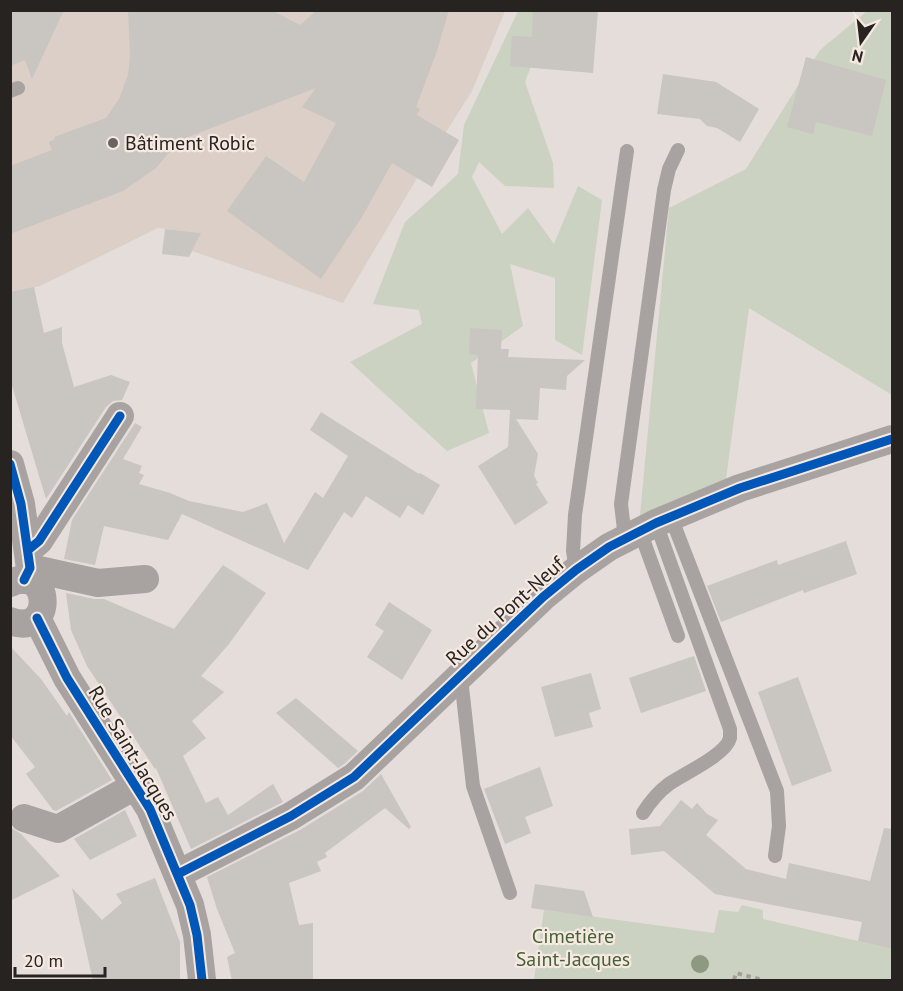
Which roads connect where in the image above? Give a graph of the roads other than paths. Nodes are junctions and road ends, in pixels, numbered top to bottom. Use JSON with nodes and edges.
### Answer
{"nodes":[{"id":1,"x":678,"y":150,"type":"dead end"},
{"id":2,"x":627,"y":151,"type":"dead end"},
{"id":3,"x":120,"y":416,"type":"dead end"},
{"id":4,"x":892,"y":440,"type":"edge"},
{"id":5,"x":10,"y":464,"type":"edge"},
{"id":6,"x":648,"y":527,"type":"junction"},
{"id":7,"x":23,"y":570,"type":"edge"},
{"id":8,"x":576,"y":570,"type":"junction"},
{"id":9,"x":145,"y":579,"type":"dead end"},
{"id":10,"x":24,"y":619,"type":"edge"},
{"id":11,"x":678,"y":636,"type":"dead end"},
{"id":12,"x":460,"y":676,"type":"junction"},
{"id":13,"x":135,"y":786,"type":"junction"},
{"id":14,"x":643,"y":813,"type":"dead end"},
{"id":15,"x":24,"y":818,"type":"dead end"},
{"id":16,"x":775,"y":856,"type":"dead end"},
{"id":17,"x":178,"y":874,"type":"junction"},
{"id":18,"x":510,"y":893,"type":"dead end"},
{"id":19,"x":202,"y":981,"type":"edge"}],
"edges":[{"from":1,"to":6,"type":"lane"},
{"from":2,"to":8,"type":"lane"},
{"from":3,"to":7,"type":"street"},
{"from":4,"to":6,"type":"street","name":"Rue du Pont-Neuf"},
{"from":5,"to":7,"type":"street"},
{"from":6,"to":8,"type":"street","name":"Rue du Pont-Neuf"},
{"from":6,"to":11,"type":"lane"},
{"from":6,"to":14,"type":"lane"},
{"from":6,"to":16,"type":"lane"},
{"from":7,"to":9,"type":"street"},
{"from":7,"to":10,"type":"street"},
{"from":8,"to":12,"type":"street","name":"Rue du Pont-Neuf"},
{"from":10,"to":13,"type":"street","name":"Rue Saint-Jacques"},
{"from":12,"to":17,"type":"street","name":"Rue du Pont-Neuf"},
{"from":12,"to":18,"type":"lane"},
{"from":13,"to":15,"type":"street"},
{"from":13,"to":17,"type":"street","name":"Rue Saint-Jacques"},
{"from":17,"to":19,"type":"street","name":"Rue Saint-Jacques"}]}
